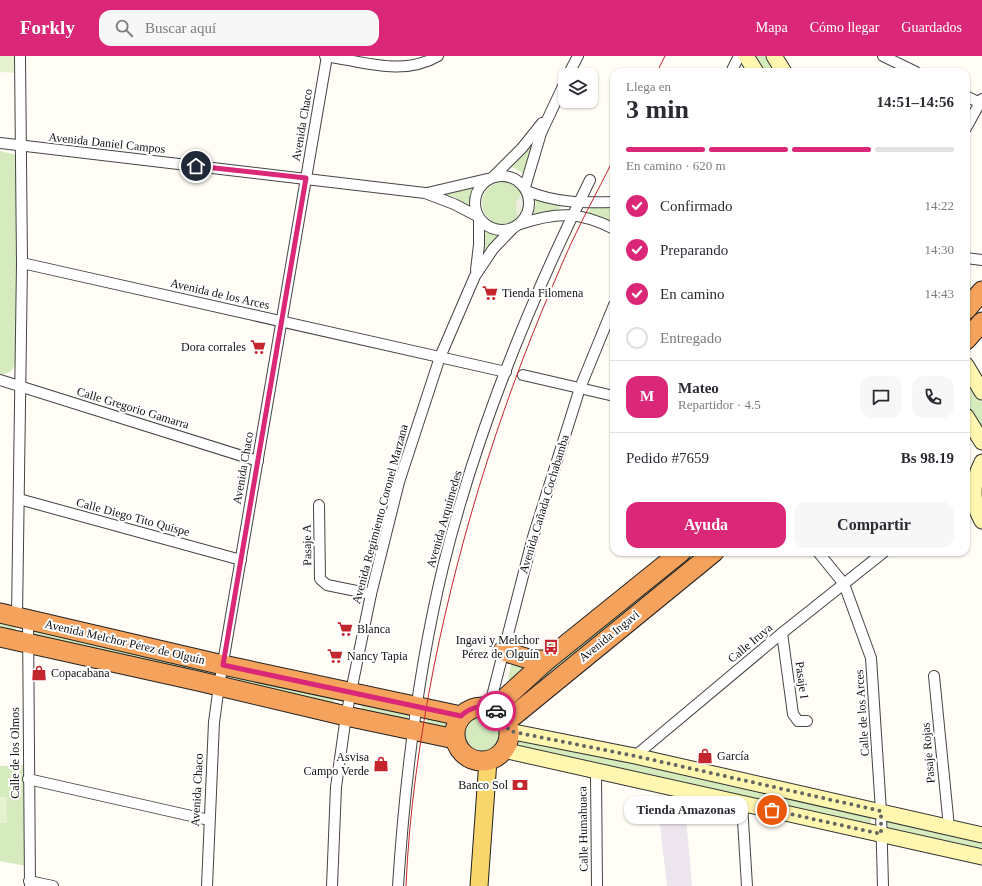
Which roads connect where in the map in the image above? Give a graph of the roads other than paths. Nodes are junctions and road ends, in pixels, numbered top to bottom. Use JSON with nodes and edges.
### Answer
{"nodes":[{"id":1,"x":20,"y":56,"type":"edge"},
{"id":2,"x":326,"y":56,"type":"edge"},
{"id":3,"x":438,"y":56,"type":"edge"},
{"id":4,"x":578,"y":56,"type":"edge"},
{"id":5,"x":739,"y":56,"type":"edge"},
{"id":6,"x":746,"y":56,"type":"edge"},
{"id":7,"x":774,"y":56,"type":"edge"},
{"id":8,"x":883,"y":56,"type":"edge"},
{"id":9,"x":572,"y":68,"type":"edge"},
{"id":10,"x":733,"y":68,"type":"edge"},
{"id":11,"x":754,"y":68,"type":"edge"},
{"id":12,"x":782,"y":68,"type":"edge"},
{"id":13,"x":908,"y":68,"type":"edge"},
{"id":14,"x":558,"y":96,"type":"edge"},
{"id":15,"x":970,"y":98,"type":"edge"},
{"id":16,"x":981,"y":102,"type":"edge"},
{"id":17,"x":549,"y":114,"type":"junction"},
{"id":18,"x":970,"y":121,"type":"edge"},
{"id":19,"x":0,"y":143,"type":"edge"},
{"id":20,"x":22,"y":147,"type":"junction"},
{"id":21,"x":492,"y":177,"type":"junction"},
{"id":22,"x":306,"y":178,"type":"junction"},
{"id":23,"x":590,"y":180,"type":"dead end"},
{"id":24,"x":526,"y":189,"type":"junction"},
{"id":25,"x":425,"y":193,"type":"junction"},
{"id":26,"x":610,"y":202,"type":"edge"},
{"id":27,"x":579,"y":203,"type":"junction"},
{"id":28,"x":574,"y":215,"type":"junction"},
{"id":29,"x":478,"y":217,"type":"junction"},
{"id":30,"x":516,"y":226,"type":"junction"},
{"id":31,"x":610,"y":226,"type":"edge"},
{"id":32,"x":970,"y":258,"type":"edge"},
{"id":33,"x":982,"y":260,"type":"edge"},
{"id":34,"x":22,"y":263,"type":"junction"},
{"id":35,"x":475,"y":276,"type":"junction"},
{"id":36,"x":982,"y":291,"type":"edge"},
{"id":37,"x":970,"y":305,"type":"edge"},
{"id":38,"x":610,"y":315,"type":"edge"},
{"id":39,"x":280,"y":322,"type":"junction"},
{"id":40,"x":982,"y":322,"type":"edge"},
{"id":41,"x":970,"y":336,"type":"edge"},
{"id":42,"x":440,"y":357,"type":"junction"},
{"id":43,"x":506,"y":372,"type":"junction"},
{"id":44,"x":970,"y":372,"type":"edge"},
{"id":45,"x":523,"y":375,"type":"dead end"},
{"id":46,"x":0,"y":380,"type":"edge"},
{"id":47,"x":19,"y":386,"type":"junction"},
{"id":48,"x":580,"y":388,"type":"junction"},
{"id":49,"x":982,"y":392,"type":"edge"},
{"id":50,"x":610,"y":395,"type":"edge"},
{"id":51,"x":970,"y":422,"type":"edge"},
{"id":52,"x":982,"y":442,"type":"edge"},
{"id":53,"x":258,"y":461,"type":"junction"},
{"id":54,"x":982,"y":462,"type":"edge"},
{"id":55,"x":970,"y":493,"type":"edge"},
{"id":56,"x":19,"y":499,"type":"junction"},
{"id":57,"x":319,"y":505,"type":"dead end"},
{"id":58,"x":982,"y":521,"type":"edge"},
{"id":59,"x":676,"y":556,"type":"edge"},
{"id":60,"x":709,"y":556,"type":"edge"},
{"id":61,"x":821,"y":556,"type":"edge"},
{"id":62,"x":879,"y":556,"type":"edge"},
{"id":63,"x":241,"y":560,"type":"junction"},
{"id":64,"x":844,"y":584,"type":"junction"},
{"id":65,"x":371,"y":594,"type":"junction"},
{"id":66,"x":15,"y":616,"type":"edge"},
{"id":67,"x":782,"y":632,"type":"junction"},
{"id":68,"x":0,"y":637,"type":"edge"},
{"id":69,"x":28,"y":643,"type":"junction"},
{"id":70,"x":503,"y":651,"type":"junction"},
{"id":71,"x":547,"y":660,"type":"junction"},
{"id":72,"x":223,"y":665,"type":"junction"},
{"id":73,"x":934,"y":676,"type":"dead end"},
{"id":74,"x":219,"y":686,"type":"junction"},
{"id":75,"x":351,"y":693,"type":"junction"},
{"id":76,"x":417,"y":708,"type":"junction"},
{"id":77,"x":346,"y":716,"type":"junction"},
{"id":78,"x":461,"y":716,"type":"junction"},
{"id":79,"x":499,"y":717,"type":"junction"},
{"id":80,"x":807,"y":721,"type":"dead end"},
{"id":81,"x":414,"y":730,"type":"junction"},
{"id":82,"x":455,"y":739,"type":"junction"},
{"id":83,"x":635,"y":756,"type":"junction"},
{"id":84,"x":489,"y":757,"type":"junction"},
{"id":85,"x":596,"y":772,"type":"junction"},
{"id":86,"x":28,"y":779,"type":"junction"},
{"id":87,"x":742,"y":804,"type":"junction"},
{"id":88,"x":881,"y":811,"type":"junction"},
{"id":89,"x":209,"y":820,"type":"junction"},
{"id":90,"x":949,"y":827,"type":"junction"},
{"id":91,"x":881,"y":834,"type":"junction"},
{"id":92,"x":982,"y":835,"type":"edge"},
{"id":93,"x":982,"y":857,"type":"edge"},
{"id":94,"x":30,"y":883,"type":"edge"},
{"id":95,"x":53,"y":886,"type":"edge"},
{"id":96,"x":207,"y":886,"type":"edge"},
{"id":97,"x":332,"y":886,"type":"edge"},
{"id":98,"x":398,"y":886,"type":"edge"},
{"id":99,"x":468,"y":886,"type":"edge"},
{"id":100,"x":479,"y":886,"type":"edge"},
{"id":101,"x":597,"y":886,"type":"edge"},
{"id":102,"x":747,"y":886,"type":"edge"},
{"id":103,"x":883,"y":886,"type":"edge"}],
"edges":[{"from":1,"to":20,"type":"street","name":"Calle de los Olmos"},
{"from":2,"to":3,"type":"street"},
{"from":2,"to":22,"type":"street","name":"Avenida Chaco"},
{"from":4,"to":9,"type":"street"},
{"from":5,"to":10,"type":"street"},
{"from":6,"to":11,"type":"street"},
{"from":7,"to":12,"type":"street"},
{"from":8,"to":13,"type":"street"},
{"from":14,"to":17,"type":"street"},
{"from":15,"to":16,"type":"street"},
{"from":16,"to":18,"type":"street"},
{"from":17,"to":21,"type":"street"},
{"from":17,"to":24,"type":"street"},
{"from":19,"to":20,"type":"street","name":"Avenida Daniel Campos"},
{"from":20,"to":22,"type":"street","name":"Avenida Daniel Campos"},
{"from":20,"to":34,"type":"street","name":"Calle de los Olmos"},
{"from":21,"to":24,"type":"street"},
{"from":21,"to":25,"type":"street","name":"Avenida Daniel Campos"},
{"from":21,"to":29,"type":"street"},
{"from":22,"to":25,"type":"street","name":"Avenida Daniel Campos"},
{"from":22,"to":39,"type":"street","name":"Avenida Chaco"},
{"from":23,"to":27,"type":"street","name":"Avenida Arquímedes"},
{"from":24,"to":27,"type":"street"},
{"from":24,"to":30,"type":"street"},
{"from":25,"to":29,"type":"street","name":"Avenida Daniel Campos"},
{"from":26,"to":27,"type":"street"},
{"from":27,"to":28,"type":"street","name":"Avenida Arquímedes"},
{"from":28,"to":30,"type":"street"},
{"from":28,"to":31,"type":"street"},
{"from":28,"to":43,"type":"street","name":"Avenida Arquímedes"},
{"from":29,"to":30,"type":"street"},
{"from":29,"to":35,"type":"street","name":"Avenida Regimiento Coronel Marzana"},
{"from":30,"to":35,"type":"street","name":"Avenida Regimiento Coronel Marzana"},
{"from":32,"to":33,"type":"street"},
{"from":34,"to":39,"type":"street","name":"Avenida de los Arces"},
{"from":34,"to":47,"type":"street","name":"Calle de los Olmos"},
{"from":35,"to":42,"type":"street","name":"Avenida Regimiento Coronel Marzana"},
{"from":36,"to":37,"type":"highway"},
{"from":38,"to":48,"type":"street","name":"Avenida Cañada Cochabamba"},
{"from":39,"to":42,"type":"street","name":"Avenida de los Arces"},
{"from":39,"to":53,"type":"street","name":"Avenida Chaco"},
{"from":40,"to":41,"type":"highway"},
{"from":42,"to":43,"type":"street","name":"Avenida de los Arces"},
{"from":42,"to":65,"type":"street","name":"Avenida Regimiento Coronel Marzana"},
{"from":43,"to":76,"type":"street","name":"Avenida Arquímedes"},
{"from":44,"to":49,"type":"street"},
{"from":45,"to":48,"type":"street"},
{"from":46,"to":47,"type":"street","name":"Calle Gregorio Gamarra"},
{"from":47,"to":53,"type":"street","name":"Calle Gregorio Gamarra"},
{"from":47,"to":56,"type":"street","name":"Calle de los Olmos"},
{"from":48,"to":50,"type":"street"},
{"from":48,"to":70,"type":"street","name":"Avenida Cañada Cochabamba"},
{"from":51,"to":52,"type":"street"},
{"from":53,"to":63,"type":"street","name":"Avenida Chaco"},
{"from":54,"to":55,"type":"street"},
{"from":55,"to":58,"type":"street"},
{"from":56,"to":63,"type":"street","name":"Calle Diego Tito Quispe"},
{"from":56,"to":66,"type":"street","name":"Calle de los Olmos"},
{"from":57,"to":65,"type":"street","name":"Pasaje A"},
{"from":59,"to":71,"type":"highway","name":"Avenida Ingavi"},
{"from":60,"to":79,"type":"highway","name":"Avenida Ingavi"},
{"from":61,"to":64,"type":"street","name":"Calle de los Arces"},
{"from":62,"to":64,"type":"street","name":"Calle Iruya"},
{"from":63,"to":72,"type":"street","name":"Avenida Chaco"},
{"from":64,"to":67,"type":"street","name":"Calle Iruya"},
{"from":64,"to":88,"type":"street","name":"Calle de los Arces"},
{"from":65,"to":75,"type":"street","name":"Avenida Regimiento Coronel Marzana"},
{"from":66,"to":69,"type":"street","name":"Calle de los Olmos"},
{"from":66,"to":72,"type":"highway","name":"Avenida Melchor Pérez de Olguín"},
{"from":67,"to":80,"type":"street","name":"Pasaje I"},
{"from":67,"to":83,"type":"street","name":"Calle Iruya"},
{"from":68,"to":69,"type":"highway","name":"Avenida Melchor Pérez de Olguín"},
{"from":69,"to":74,"type":"highway","name":"Avenida Melchor Pérez de Olguín"},
{"from":69,"to":86,"type":"street","name":"Calle de los Olmos"},
{"from":70,"to":71,"type":"highway"},
{"from":70,"to":79,"type":"street","name":"Avenida Cañada Cochabamba"},
{"from":71,"to":79,"type":"highway","name":"Avenida Ingavi"},
{"from":72,"to":74,"type":"street","name":"Avenida Chaco"},
{"from":72,"to":75,"type":"highway","name":"Avenida Melchor Pérez de Olguín"},
{"from":73,"to":90,"type":"street","name":"Pasaje Rojas"},
{"from":74,"to":77,"type":"highway","name":"Avenida Melchor Pérez de Olguín"},
{"from":74,"to":89,"type":"street","name":"Avenida Chaco"},
{"from":75,"to":76,"type":"highway","name":"Avenida Melchor Pérez de Olguín"},
{"from":75,"to":77,"type":"street","name":"Avenida Regimiento Coronel Marzana"},
{"from":76,"to":78,"type":"highway","name":"Avenida Melchor Pérez de Olguín"},
{"from":76,"to":81,"type":"street","name":"Avenida Arquímedes"},
{"from":77,"to":81,"type":"highway","name":"Avenida Melchor Pérez de Olguín"},
{"from":77,"to":97,"type":"street","name":"Avenida Regimiento Coronel Marzana"},
{"from":78,"to":79,"type":"highway"},
{"from":78,"to":82,"type":"highway"},
{"from":79,"to":83,"type":"street"},
{"from":79,"to":84,"type":"highway"},
{"from":81,"to":82,"type":"highway","name":"Avenida Melchor Pérez de Olguín"},
{"from":81,"to":98,"type":"street","name":"Avenida Arquímedes"},
{"from":82,"to":84,"type":"highway"},
{"from":83,"to":88,"type":"street"},
{"from":84,"to":85,"type":"street"},
{"from":84,"to":99,"type":"main road"},
{"from":84,"to":100,"type":"main road"},
{"from":85,"to":87,"type":"street"},
{"from":85,"to":101,"type":"street","name":"Calle Humahuaca"},
{"from":86,"to":89,"type":"street"},
{"from":86,"to":94,"type":"street","name":"Calle de los Olmos"},
{"from":87,"to":91,"type":"street"},
{"from":87,"to":102,"type":"street"},
{"from":88,"to":90,"type":"street"},
{"from":88,"to":91,"type":"street","name":"Calle de los Arces"},
{"from":89,"to":96,"type":"street","name":"Avenida Chaco"},
{"from":90,"to":92,"type":"street"},
{"from":91,"to":93,"type":"street"},
{"from":91,"to":103,"type":"street","name":"Calle de los Arces"},
{"from":94,"to":95,"type":"street"}]}
